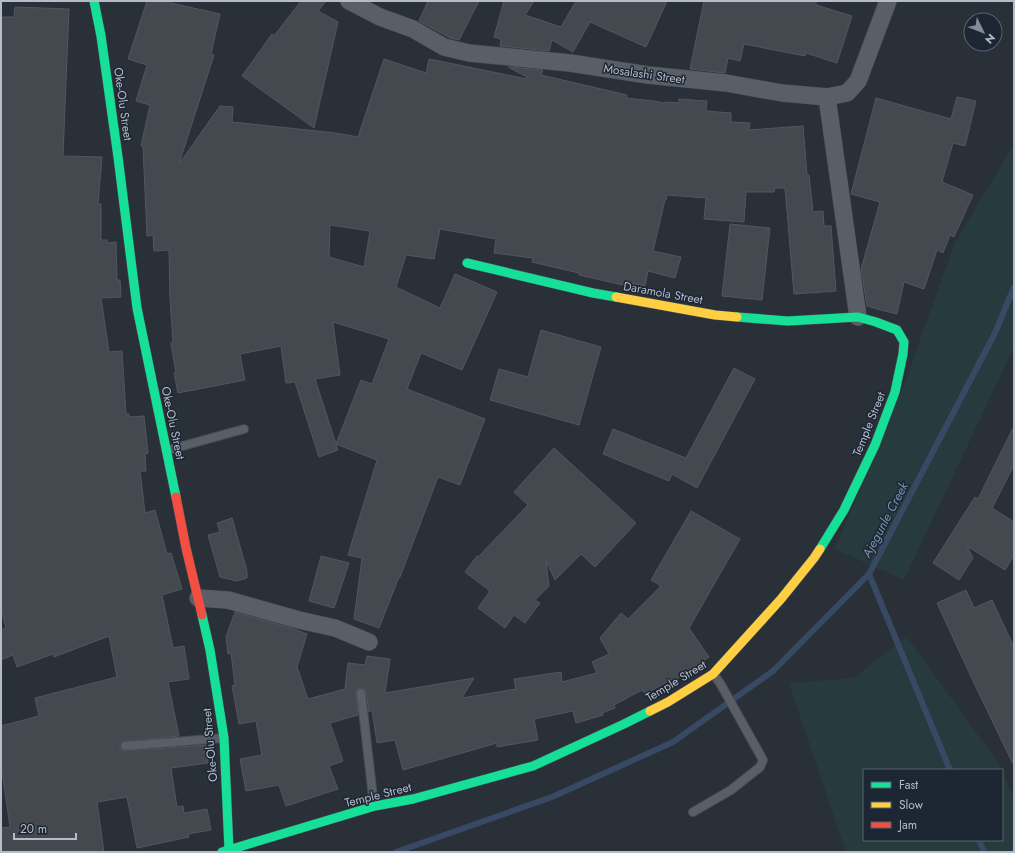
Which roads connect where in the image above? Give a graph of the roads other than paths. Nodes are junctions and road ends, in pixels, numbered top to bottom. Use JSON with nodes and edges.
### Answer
{"nodes":[{"id":1,"x":94,"y":1,"type":"edge"},
{"id":2,"x":349,"y":1,"type":"edge"},
{"id":3,"x":888,"y":1,"type":"edge"},
{"id":4,"x":827,"y":98,"type":"junction"},
{"id":5,"x":467,"y":263,"type":"dead end"},
{"id":6,"x":858,"y":317,"type":"junction"},
{"id":7,"x":244,"y":429,"type":"dead end"},
{"id":8,"x":167,"y":450,"type":"junction"},
{"id":9,"x":198,"y":598,"type":"junction"},
{"id":10,"x":369,"y":642,"type":"dead end"},
{"id":11,"x":713,"y":674,"type":"junction"},
{"id":12,"x":361,"y":693,"type":"dead end"},
{"id":13,"x":224,"y":738,"type":"junction"},
{"id":14,"x":125,"y":746,"type":"dead end"},
{"id":15,"x":375,"y":806,"type":"junction"},
{"id":16,"x":693,"y":812,"type":"dead end"},
{"id":17,"x":226,"y":851,"type":"edge"}],
"edges":[{"from":1,"to":8,"type":"street","name":"Oke-Olu Street"},
{"from":2,"to":4,"type":"street","name":"Mosalashi Street"},
{"from":3,"to":4,"type":"street","name":"Mosalashi Street"},
{"from":4,"to":6,"type":"street"},
{"from":5,"to":6,"type":"street","name":"Daramola Street"},
{"from":6,"to":11,"type":"street","name":"Temple Street"},
{"from":7,"to":8,"type":"lane"},
{"from":8,"to":9,"type":"street","name":"Oke-Olu Street"},
{"from":9,"to":10,"type":"street"},
{"from":9,"to":13,"type":"street","name":"Oke-Olu Street"},
{"from":11,"to":15,"type":"street","name":"Temple Street"},
{"from":11,"to":16,"type":"lane"},
{"from":12,"to":15,"type":"lane"},
{"from":13,"to":14,"type":"lane"},
{"from":13,"to":17,"type":"street","name":"Oke-Olu Street"},
{"from":15,"to":17,"type":"street","name":"Temple Street"}]}
